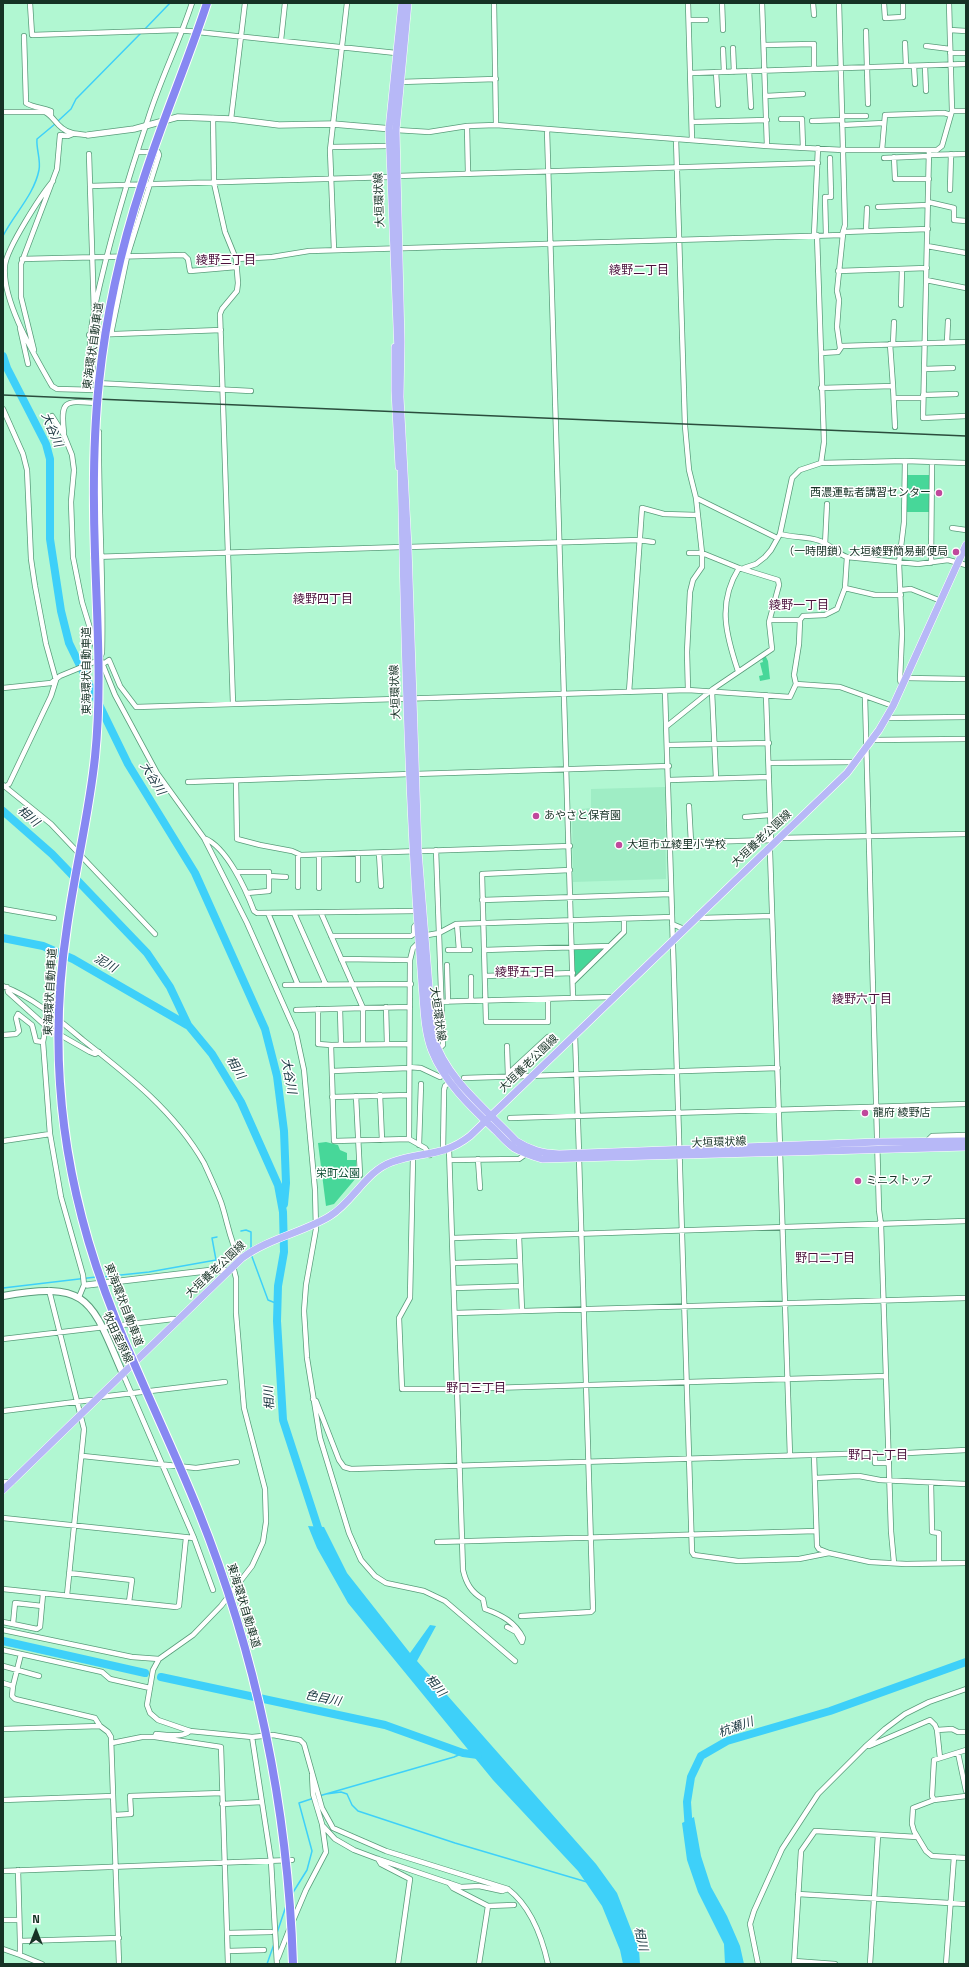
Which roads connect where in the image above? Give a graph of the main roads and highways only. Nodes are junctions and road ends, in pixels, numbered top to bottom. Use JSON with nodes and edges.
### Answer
{"nodes":[{"id":1,"x":207,"y":3,"type":"edge"},
{"id":2,"x":402,"y":3,"type":"edge"},
{"id":3,"x":408,"y":3,"type":"edge"},
{"id":4,"x":394,"y":176,"type":"junction"},
{"id":5,"x":399,"y":342,"type":"junction"},
{"id":6,"x":403,"y":471,"type":"junction"},
{"id":7,"x":966,"y":545,"type":"edge"},
{"id":8,"x":416,"y":851,"type":"junction"},
{"id":9,"x":421,"y":938,"type":"junction"},
{"id":10,"x":492,"y":1115,"type":"junction"},
{"id":11,"x":486,"y":1121,"type":"junction"},
{"id":12,"x":966,"y":1142,"type":"edge"},
{"id":13,"x":878,"y":1146,"type":"junction"},
{"id":14,"x":579,"y":1156,"type":"junction"},
{"id":15,"x":3,"y":1296,"type":"edge"},
{"id":16,"x":123,"y":1374,"type":"junction"},
{"id":17,"x":3,"y":1490,"type":"edge"},
{"id":18,"x":293,"y":1964,"type":"edge"}],
"edges":[{"from":1,"to":18,"type":"highway","name":"東海環状自動車道","bridge":true},
{"from":2,"to":4,"type":"main road","name":"大垣環状線"},
{"from":3,"to":4,"type":"main road","name":"大垣環状線"},
{"from":4,"to":5,"type":"main road","name":"大垣環状線"},
{"from":5,"to":6,"type":"main road","name":"大垣環状線"},
{"from":5,"to":6,"type":"main road"},
{"from":6,"to":8,"type":"main road","name":"大垣環状線"},
{"from":7,"to":10,"type":"main road","name":"大垣養老公園線"},
{"from":8,"to":9,"type":"main road","name":"大垣環状線"},
{"from":8,"to":9,"type":"main road","name":"大垣環状線"},
{"from":9,"to":10,"type":"main road","name":"大垣環状線"},
{"from":9,"to":11,"type":"main road","name":"大垣環状線"},
{"from":10,"to":11,"type":"main road","name":"大垣養老公園線"},
{"from":10,"to":14,"type":"main road","name":"大垣環状線"},
{"from":11,"to":14,"type":"main road","name":"大垣環状線"},
{"from":11,"to":16,"type":"main road","name":"大垣養老公園線"},
{"from":12,"to":13,"type":"main road","name":"大垣環状線"},
{"from":12,"to":13,"type":"main road","name":"大垣環状線"},
{"from":13,"to":14,"type":"main road","name":"大垣環状線"},
{"from":15,"to":16,"type":"main road","name":"牧田室原線"},
{"from":16,"to":17,"type":"main road","name":"大垣養老公園線"}]}
